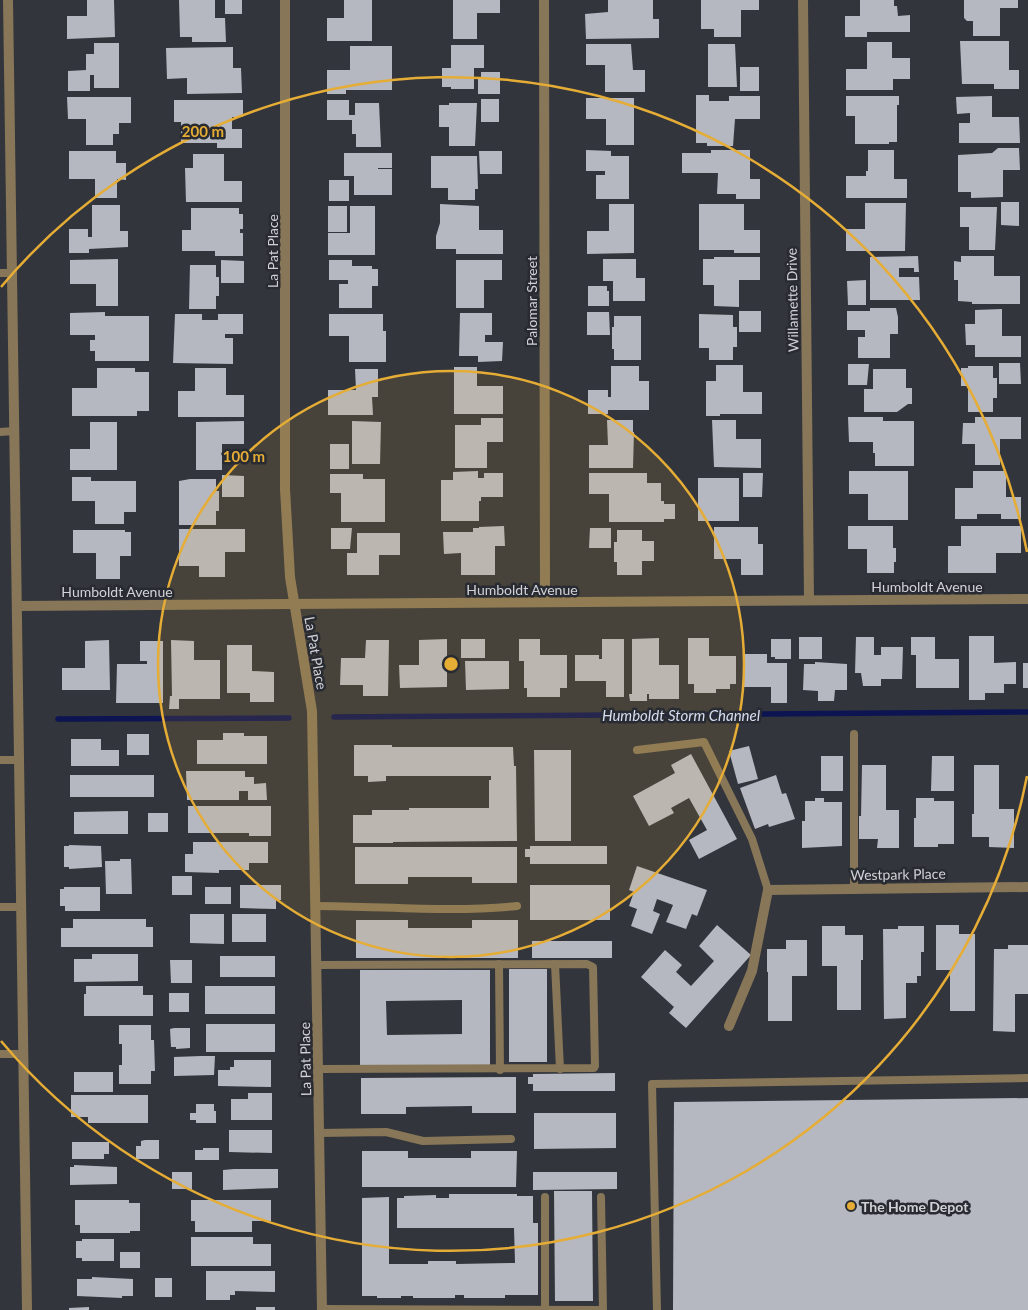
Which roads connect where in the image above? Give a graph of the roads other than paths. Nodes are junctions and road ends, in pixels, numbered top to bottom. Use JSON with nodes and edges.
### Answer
{"nodes":[{"id":1,"x":285,"y":0,"type":"edge"},
{"id":2,"x":544,"y":0,"type":"edge"},
{"id":3,"x":803,"y":0,"type":"edge"},
{"id":4,"x":6,"y":4,"type":"edge"},
{"id":5,"x":5,"y":41,"type":"edge"},
{"id":6,"x":0,"y":273,"type":"edge"},
{"id":7,"x":13,"y":273,"type":"junction"},
{"id":8,"x":0,"y":432,"type":"edge"},
{"id":9,"x":15,"y":432,"type":"junction"},
{"id":10,"x":1028,"y":599,"type":"edge"},
{"id":11,"x":809,"y":600,"type":"junction"},
{"id":12,"x":545,"y":602,"type":"junction"},
{"id":13,"x":294,"y":605,"type":"junction"},
{"id":14,"x":17,"y":606,"type":"junction"},
{"id":15,"x":854,"y":734,"type":"dead end"},
{"id":16,"x":637,"y":750,"type":"dead end"},
{"id":17,"x":0,"y":760,"type":"edge"},
{"id":18,"x":18,"y":760,"type":"junction"},
{"id":19,"x":1028,"y":887,"type":"edge"},
{"id":20,"x":854,"y":889,"type":"junction"},
{"id":21,"x":768,"y":890,"type":"junction"},
{"id":22,"x":315,"y":906,"type":"junction"},
{"id":23,"x":517,"y":906,"type":"dead end"},
{"id":24,"x":20,"y":907,"type":"junction"},
{"id":25,"x":0,"y":908,"type":"edge"},
{"id":26,"x":499,"y":964,"type":"junction"},
{"id":27,"x":555,"y":964,"type":"junction"},
{"id":28,"x":316,"y":965,"type":"junction"},
{"id":29,"x":728,"y":1026,"type":"dead end"},
{"id":30,"x":0,"y":1054,"type":"edge"},
{"id":31,"x":23,"y":1054,"type":"junction"},
{"id":32,"x":319,"y":1069,"type":"junction"},
{"id":33,"x":560,"y":1069,"type":"junction"},
{"id":34,"x":500,"y":1070,"type":"junction"},
{"id":35,"x":1028,"y":1078,"type":"edge"},
{"id":36,"x":320,"y":1133,"type":"junction"},
{"id":37,"x":511,"y":1139,"type":"dead end"},
{"id":38,"x":544,"y":1197,"type":"dead end"},
{"id":39,"x":601,"y":1197,"type":"dead end"},
{"id":40,"x":27,"y":1310,"type":"edge"},
{"id":41,"x":322,"y":1310,"type":"edge"},
{"id":42,"x":545,"y":1310,"type":"edge"},
{"id":43,"x":657,"y":1310,"type":"edge"}],
"edges":[{"from":1,"to":13,"type":"street","name":"La Pat Place"},
{"from":2,"to":12,"type":"street","name":"Palomar Street"},
{"from":3,"to":11,"type":"street","name":"Willamette Drive"},
{"from":4,"to":5,"type":"street"},
{"from":5,"to":7,"type":"street"},
{"from":6,"to":7,"type":"lane"},
{"from":7,"to":9,"type":"street"},
{"from":8,"to":9,"type":"lane"},
{"from":9,"to":14,"type":"street"},
{"from":10,"to":11,"type":"street","name":"Humboldt Avenue"},
{"from":11,"to":12,"type":"street","name":"Humboldt Avenue"},
{"from":12,"to":13,"type":"street","name":"Humboldt Avenue"},
{"from":13,"to":14,"type":"street","name":"Humboldt Avenue"},
{"from":13,"to":22,"type":"street","name":"La Pat Place"},
{"from":14,"to":18,"type":"street"},
{"from":15,"to":20,"type":"lane"},
{"from":16,"to":21,"type":"lane"},
{"from":17,"to":18,"type":"lane"},
{"from":18,"to":24,"type":"street"},
{"from":19,"to":20,"type":"street","name":"Westpark Place"},
{"from":20,"to":21,"type":"street","name":"Westpark Place"},
{"from":21,"to":29,"type":"street"},
{"from":22,"to":23,"type":"lane"},
{"from":22,"to":28,"type":"street","name":"La Pat Place"},
{"from":24,"to":25,"type":"lane"},
{"from":24,"to":31,"type":"street"},
{"from":26,"to":27,"type":"lane"},
{"from":26,"to":28,"type":"lane"},
{"from":26,"to":34,"type":"lane"},
{"from":27,"to":33,"type":"lane"},
{"from":27,"to":33,"type":"lane"},
{"from":28,"to":32,"type":"street","name":"La Pat Place"},
{"from":30,"to":31,"type":"lane"},
{"from":31,"to":40,"type":"street"},
{"from":32,"to":34,"type":"lane"},
{"from":32,"to":36,"type":"street","name":"La Pat Place"},
{"from":33,"to":34,"type":"lane"},
{"from":35,"to":43,"type":"lane"},
{"from":36,"to":37,"type":"lane"},
{"from":36,"to":41,"type":"street","name":"La Pat Place"},
{"from":38,"to":42,"type":"lane"},
{"from":39,"to":42,"type":"lane"},
{"from":41,"to":42,"type":"lane"}]}
